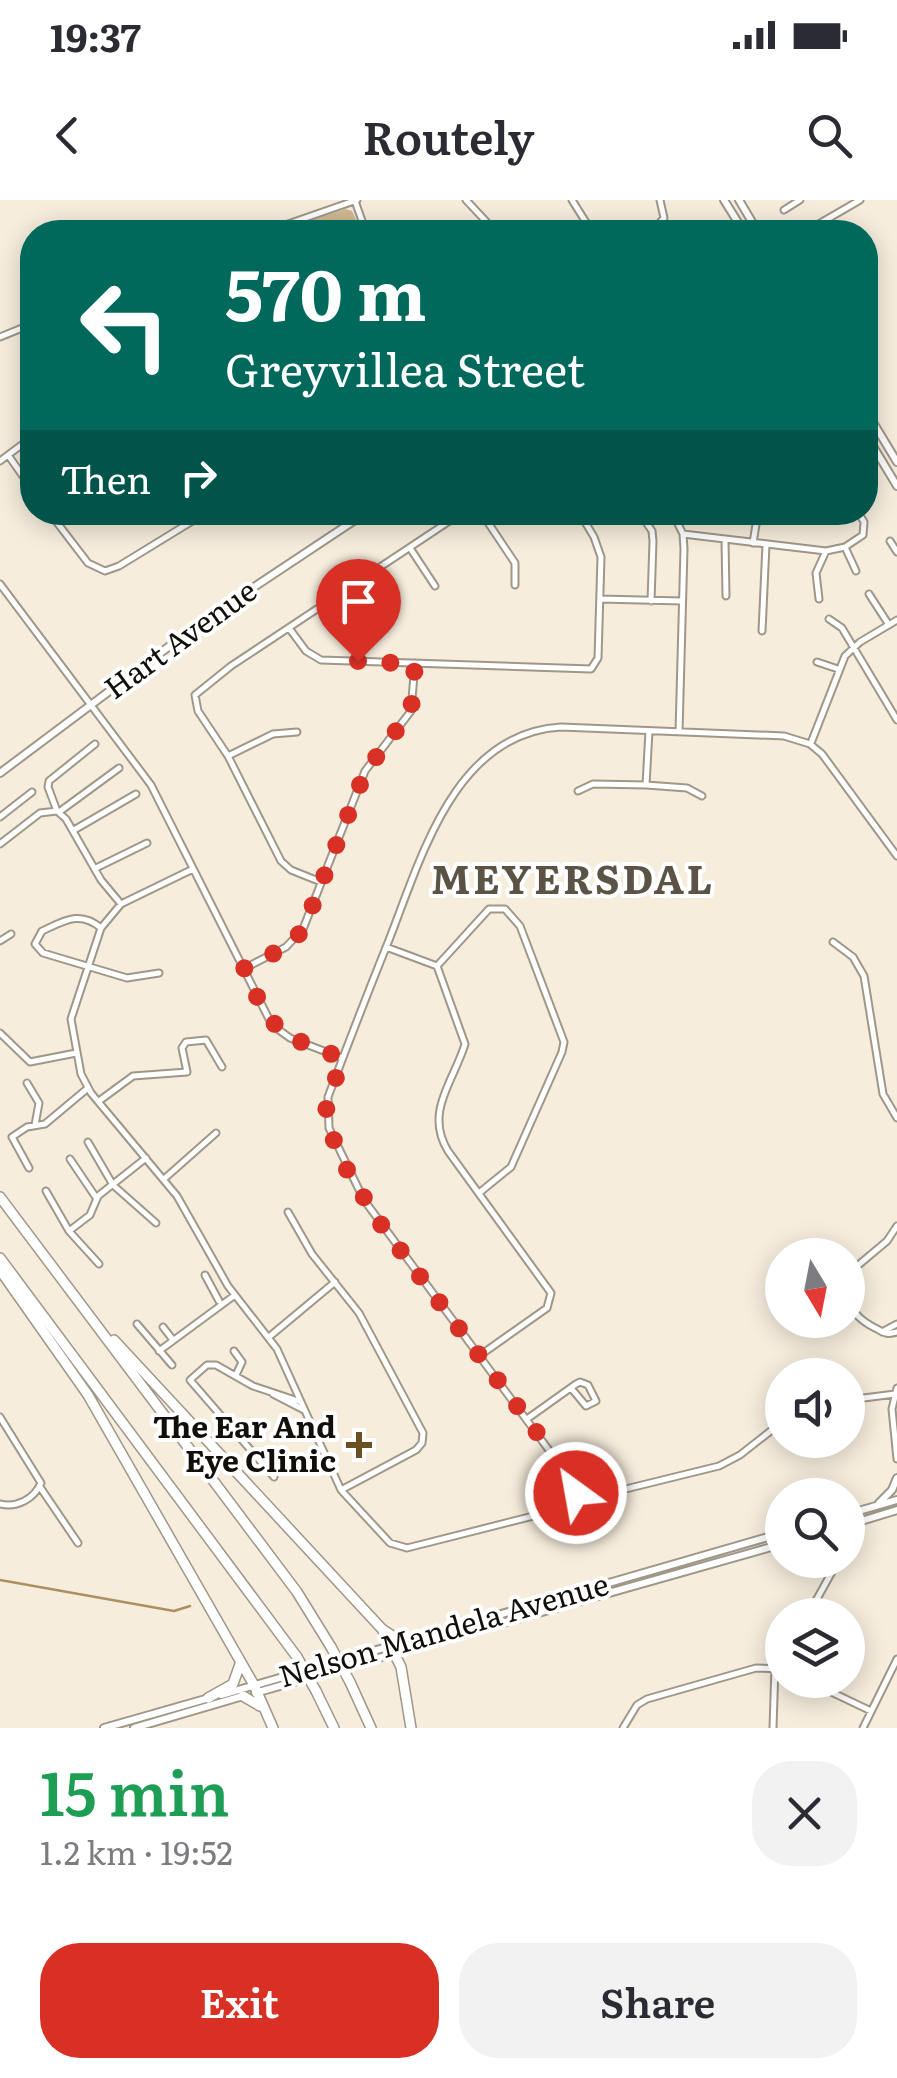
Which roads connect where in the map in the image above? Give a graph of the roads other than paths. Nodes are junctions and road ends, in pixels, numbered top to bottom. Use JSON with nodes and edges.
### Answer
{"nodes":[{"id":1,"x":356,"y":200,"type":"edge"},
{"id":2,"x":466,"y":200,"type":"edge"},
{"id":3,"x":800,"y":200,"type":"edge"},
{"id":4,"x":860,"y":200,"type":"edge"},
{"id":5,"x":850,"y":202,"type":"edge"},
{"id":6,"x":784,"y":210,"type":"dead end"},
{"id":7,"x":299,"y":220,"type":"edge"},
{"id":8,"x":485,"y":220,"type":"edge"},
{"id":9,"x":825,"y":220,"type":"edge"},
{"id":10,"x":878,"y":430,"type":"edge"},
{"id":11,"x":20,"y":446,"type":"edge"},
{"id":12,"x":8,"y":455,"type":"junction"},
{"id":13,"x":878,"y":455,"type":"edge"},
{"id":14,"x":0,"y":460,"type":"edge"},
{"id":15,"x":897,"y":462,"type":"edge"},
{"id":16,"x":20,"y":472,"type":"edge"},
{"id":17,"x":897,"y":486,"type":"edge"},
{"id":18,"x":61,"y":525,"type":"edge"},
{"id":19,"x":187,"y":525,"type":"edge"},
{"id":20,"x":347,"y":525,"type":"edge"},
{"id":21,"x":444,"y":525,"type":"edge"},
{"id":22,"x":490,"y":525,"type":"edge"},
{"id":23,"x":587,"y":525,"type":"edge"},
{"id":24,"x":648,"y":525,"type":"edge"},
{"id":25,"x":678,"y":525,"type":"edge"},
{"id":26,"x":756,"y":525,"type":"edge"},
{"id":27,"x":864,"y":525,"type":"edge"},
{"id":28,"x":682,"y":534,"type":"junction"},
{"id":29,"x":890,"y":541,"type":"dead end"},
{"id":30,"x":725,"y":544,"type":"junction"},
{"id":31,"x":753,"y":544,"type":"junction"},
{"id":32,"x":766,"y":545,"type":"junction"},
{"id":33,"x":845,"y":547,"type":"junction"},
{"id":34,"x":410,"y":548,"type":"junction"},
{"id":35,"x":826,"y":551,"type":"junction"},
{"id":36,"x":897,"y":552,"type":"edge"},
{"id":37,"x":856,"y":571,"type":"dead end"},
{"id":38,"x":0,"y":584,"type":"edge"},
{"id":39,"x":515,"y":585,"type":"dead end"},
{"id":40,"x":434,"y":586,"type":"dead end"},
{"id":41,"x":870,"y":594,"type":"dead end"},
{"id":42,"x":726,"y":596,"type":"dead end"},
{"id":43,"x":600,"y":599,"type":"junction"},
{"id":44,"x":819,"y":599,"type":"dead end"},
{"id":45,"x":651,"y":601,"type":"junction"},
{"id":46,"x":682,"y":601,"type":"junction"},
{"id":47,"x":829,"y":619,"type":"dead end"},
{"id":48,"x":897,"y":620,"type":"edge"},
{"id":49,"x":889,"y":625,"type":"junction"},
{"id":50,"x":289,"y":628,"type":"junction"},
{"id":51,"x":762,"y":631,"type":"dead end"},
{"id":52,"x":853,"y":648,"type":"junction"},
{"id":53,"x":816,"y":662,"type":"dead end"},
{"id":54,"x":415,"y":664,"type":"junction"},
{"id":55,"x":838,"y":669,"type":"junction"},
{"id":56,"x":92,"y":704,"type":"junction"},
{"id":57,"x":897,"y":720,"type":"edge"},
{"id":58,"x":649,"y":731,"type":"junction"},
{"id":59,"x":296,"y":732,"type":"dead end"},
{"id":60,"x":679,"y":732,"type":"junction"},
{"id":61,"x":96,"y":744,"type":"dead end"},
{"id":62,"x":810,"y":744,"type":"junction"},
{"id":63,"x":228,"y":756,"type":"junction"},
{"id":64,"x":120,"y":768,"type":"dead end"},
{"id":65,"x":0,"y":773,"type":"edge"},
{"id":66,"x":646,"y":785,"type":"junction"},
{"id":67,"x":578,"y":791,"type":"dead end"},
{"id":68,"x":32,"y":792,"type":"dead end"},
{"id":69,"x":136,"y":794,"type":"dead end"},
{"id":70,"x":702,"y":796,"type":"dead end"},
{"id":71,"x":58,"y":812,"type":"junction"},
{"id":72,"x":0,"y":817,"type":"edge"},
{"id":73,"x":73,"y":830,"type":"junction"},
{"id":74,"x":147,"y":843,"type":"dead end"},
{"id":75,"x":0,"y":844,"type":"edge"},
{"id":76,"x":896,"y":852,"type":"edge"},
{"id":77,"x":95,"y":869,"type":"junction"},
{"id":78,"x":193,"y":869,"type":"junction"},
{"id":79,"x":321,"y":882,"type":"junction"},
{"id":80,"x":121,"y":904,"type":"junction"},
{"id":81,"x":100,"y":928,"type":"junction"},
{"id":82,"x":11,"y":934,"type":"dead end"},
{"id":83,"x":0,"y":941,"type":"edge"},
{"id":84,"x":833,"y":942,"type":"dead end"},
{"id":85,"x":386,"y":947,"type":"junction"},
{"id":86,"x":437,"y":966,"type":"junction"},
{"id":87,"x":88,"y":967,"type":"junction"},
{"id":88,"x":243,"y":969,"type":"junction"},
{"id":89,"x":159,"y":973,"type":"dead end"},
{"id":90,"x":0,"y":1033,"type":"edge"},
{"id":91,"x":76,"y":1053,"type":"junction"},
{"id":92,"x":342,"y":1058,"type":"junction"},
{"id":93,"x":222,"y":1067,"type":"dead end"},
{"id":94,"x":28,"y":1083,"type":"dead end"},
{"id":95,"x":88,"y":1088,"type":"junction"},
{"id":96,"x":99,"y":1101,"type":"junction"},
{"id":97,"x":897,"y":1118,"type":"edge"},
{"id":98,"x":34,"y":1126,"type":"junction"},
{"id":99,"x":216,"y":1133,"type":"dead end"},
{"id":100,"x":88,"y":1142,"type":"dead end"},
{"id":101,"x":146,"y":1158,"type":"junction"},
{"id":102,"x":70,"y":1159,"type":"dead end"},
{"id":103,"x":30,"y":1168,"type":"dead end"},
{"id":104,"x":164,"y":1179,"type":"junction"},
{"id":105,"x":113,"y":1185,"type":"junction"},
{"id":106,"x":46,"y":1191,"type":"dead end"},
{"id":107,"x":479,"y":1193,"type":"junction"},
{"id":108,"x":0,"y":1198,"type":"edge"},
{"id":109,"x":97,"y":1199,"type":"junction"},
{"id":110,"x":288,"y":1212,"type":"dead end"},
{"id":111,"x":156,"y":1223,"type":"dead end"},
{"id":112,"x":897,"y":1226,"type":"edge"},
{"id":113,"x":69,"y":1231,"type":"junction"},
{"id":114,"x":0,"y":1258,"type":"edge"},
{"id":115,"x":99,"y":1264,"type":"dead end"},
{"id":116,"x":0,"y":1270,"type":"edge"},
{"id":117,"x":205,"y":1275,"type":"dead end"},
{"id":118,"x":336,"y":1282,"type":"junction"},
{"id":119,"x":233,"y":1292,"type":"junction"},
{"id":120,"x":219,"y":1303,"type":"junction"},
{"id":121,"x":93,"y":1321,"type":"junction"},
{"id":122,"x":137,"y":1324,"type":"dead end"},
{"id":123,"x":163,"y":1326,"type":"dead end"},
{"id":124,"x":897,"y":1328,"type":"edge"},
{"id":125,"x":269,"y":1337,"type":"junction"},
{"id":126,"x":173,"y":1340,"type":"junction"},
{"id":127,"x":159,"y":1350,"type":"junction"},
{"id":128,"x":234,"y":1350,"type":"dead end"},
{"id":129,"x":479,"y":1356,"type":"junction"},
{"id":130,"x":172,"y":1365,"type":"dead end"},
{"id":131,"x":236,"y":1375,"type":"junction"},
{"id":132,"x":571,"y":1388,"type":"junction"},
{"id":133,"x":896,"y":1391,"type":"edge"},
{"id":134,"x":273,"y":1394,"type":"junction"},
{"id":135,"x":865,"y":1397,"type":"edge"},
{"id":136,"x":301,"y":1402,"type":"junction"},
{"id":137,"x":304,"y":1410,"type":"junction"},
{"id":138,"x":0,"y":1418,"type":"edge"},
{"id":139,"x":526,"y":1420,"type":"junction"},
{"id":140,"x":765,"y":1435,"type":"edge"},
{"id":141,"x":897,"y":1459,"type":"edge"},
{"id":142,"x":568,"y":1474,"type":"junction"},
{"id":143,"x":274,"y":1477,"type":"dead end"},
{"id":144,"x":897,"y":1478,"type":"edge"},
{"id":145,"x":584,"y":1481,"type":"junction"},
{"id":146,"x":40,"y":1486,"type":"junction"},
{"id":147,"x":593,"y":1486,"type":"junction"},
{"id":148,"x":341,"y":1490,"type":"junction"},
{"id":149,"x":576,"y":1490,"type":"junction"},
{"id":150,"x":611,"y":1492,"type":"junction"},
{"id":151,"x":590,"y":1497,"type":"junction"},
{"id":152,"x":897,"y":1500,"type":"edge"},
{"id":153,"x":0,"y":1504,"type":"edge"},
{"id":154,"x":874,"y":1506,"type":"junction"},
{"id":155,"x":564,"y":1507,"type":"junction"},
{"id":156,"x":865,"y":1509,"type":"edge"},
{"id":157,"x":897,"y":1510,"type":"edge"},
{"id":158,"x":865,"y":1520,"type":"edge"},
{"id":159,"x":765,"y":1538,"type":"edge"},
{"id":160,"x":78,"y":1543,"type":"dead end"},
{"id":161,"x":765,"y":1549,"type":"edge"},
{"id":162,"x":382,"y":1629,"type":"junction"},
{"id":163,"x":403,"y":1643,"type":"junction"},
{"id":164,"x":394,"y":1650,"type":"junction"},
{"id":165,"x":897,"y":1659,"type":"edge"},
{"id":166,"x":240,"y":1664,"type":"junction"},
{"id":167,"x":765,"y":1667,"type":"edge"},
{"id":168,"x":256,"y":1689,"type":"junction"},
{"id":169,"x":243,"y":1696,"type":"junction"},
{"id":170,"x":208,"y":1698,"type":"junction"},
{"id":171,"x":776,"y":1698,"type":"edge"},
{"id":172,"x":843,"y":1698,"type":"edge"},
{"id":173,"x":266,"y":1712,"type":"junction"},
{"id":174,"x":872,"y":1712,"type":"junction"},
{"id":175,"x":104,"y":1728,"type":"edge"},
{"id":176,"x":134,"y":1728,"type":"edge"},
{"id":177,"x":273,"y":1728,"type":"edge"},
{"id":178,"x":334,"y":1728,"type":"edge"},
{"id":179,"x":372,"y":1728,"type":"edge"},
{"id":180,"x":410,"y":1728,"type":"edge"},
{"id":181,"x":624,"y":1728,"type":"edge"},
{"id":182,"x":773,"y":1728,"type":"edge"},
{"id":183,"x":863,"y":1728,"type":"edge"}],
"edges":[{"from":1,"to":7,"type":"street"},
{"from":2,"to":8,"type":"street"},
{"from":3,"to":6,"type":"street"},
{"from":4,"to":5,"type":"street"},
{"from":5,"to":9,"type":"street"},
{"from":10,"to":15,"type":"street"},
{"from":11,"to":12,"type":"street"},
{"from":12,"to":14,"type":"street"},
{"from":12,"to":16,"type":"street"},
{"from":13,"to":17,"type":"street"},
{"from":18,"to":19,"type":"street"},
{"from":20,"to":56,"type":"street","name":"Hart Avenue"},
{"from":21,"to":34,"type":"street"},
{"from":22,"to":39,"type":"street"},
{"from":23,"to":43,"type":"street"},
{"from":24,"to":45,"type":"street"},
{"from":25,"to":28,"type":"street"},
{"from":26,"to":31,"type":"street"},
{"from":27,"to":33,"type":"street"},
{"from":28,"to":30,"type":"street"},
{"from":28,"to":46,"type":"street"},
{"from":29,"to":36,"type":"street"},
{"from":30,"to":31,"type":"street"},
{"from":30,"to":42,"type":"street"},
{"from":31,"to":32,"type":"street"},
{"from":32,"to":35,"type":"street"},
{"from":32,"to":51,"type":"street"},
{"from":33,"to":35,"type":"street"},
{"from":33,"to":37,"type":"street"},
{"from":34,"to":40,"type":"street"},
{"from":34,"to":50,"type":"street"},
{"from":35,"to":44,"type":"street"},
{"from":38,"to":56,"type":"street"},
{"from":41,"to":49,"type":"street"},
{"from":43,"to":45,"type":"street"},
{"from":43,"to":54,"type":"street"},
{"from":45,"to":46,"type":"street"},
{"from":46,"to":60,"type":"street"},
{"from":47,"to":52,"type":"street"},
{"from":48,"to":49,"type":"street"},
{"from":49,"to":52,"type":"street"},
{"from":50,"to":54,"type":"street"},
{"from":50,"to":63,"type":"street"},
{"from":52,"to":55,"type":"street"},
{"from":52,"to":57,"type":"street"},
{"from":53,"to":55,"type":"street"},
{"from":54,"to":79,"type":"street"},
{"from":55,"to":62,"type":"street"},
{"from":56,"to":65,"type":"street","name":"Hart Avenue"},
{"from":56,"to":78,"type":"street"},
{"from":58,"to":60,"type":"street"},
{"from":58,"to":66,"type":"street"},
{"from":58,"to":85,"type":"street"},
{"from":59,"to":63,"type":"street"},
{"from":60,"to":62,"type":"street"},
{"from":61,"to":71,"type":"street"},
{"from":62,"to":76,"type":"street"},
{"from":63,"to":79,"type":"street"},
{"from":64,"to":71,"type":"street"},
{"from":66,"to":67,"type":"street"},
{"from":66,"to":70,"type":"street"},
{"from":68,"to":72,"type":"street"},
{"from":69,"to":73,"type":"street"},
{"from":71,"to":73,"type":"street"},
{"from":71,"to":75,"type":"street"},
{"from":73,"to":77,"type":"street"},
{"from":74,"to":77,"type":"street"},
{"from":77,"to":80,"type":"street"},
{"from":78,"to":80,"type":"street"},
{"from":78,"to":88,"type":"street"},
{"from":79,"to":88,"type":"street"},
{"from":80,"to":81,"type":"street"},
{"from":81,"to":87,"type":"street"},
{"from":81,"to":87,"type":"street"},
{"from":82,"to":83,"type":"street"},
{"from":84,"to":97,"type":"street"},
{"from":85,"to":86,"type":"street"},
{"from":85,"to":92,"type":"street"},
{"from":86,"to":107,"type":"street"},
{"from":86,"to":107,"type":"street"},
{"from":87,"to":89,"type":"street"},
{"from":87,"to":91,"type":"street"},
{"from":88,"to":92,"type":"street"},
{"from":90,"to":91,"type":"street"},
{"from":91,"to":95,"type":"street"},
{"from":92,"to":129,"type":"street"},
{"from":93,"to":96,"type":"street"},
{"from":94,"to":98,"type":"street"},
{"from":95,"to":96,"type":"street"},
{"from":95,"to":98,"type":"street"},
{"from":96,"to":101,"type":"street"},
{"from":98,"to":103,"type":"street"},
{"from":99,"to":104,"type":"street"},
{"from":100,"to":105,"type":"street"},
{"from":101,"to":104,"type":"street"},
{"from":101,"to":105,"type":"street"},
{"from":102,"to":109,"type":"street"},
{"from":104,"to":119,"type":"street"},
{"from":105,"to":109,"type":"street"},
{"from":105,"to":111,"type":"street"},
{"from":106,"to":113,"type":"street"},
{"from":107,"to":129,"type":"street"},
{"from":108,"to":121,"type":"highway"},
{"from":109,"to":113,"type":"street"},
{"from":110,"to":118,"type":"street"},
{"from":112,"to":124,"type":"street"},
{"from":113,"to":115,"type":"street"},
{"from":114,"to":178,"type":"highway","bridge":true},
{"from":116,"to":166,"type":"highway"},
{"from":117,"to":120,"type":"street"},
{"from":118,"to":125,"type":"street"},
{"from":118,"to":148,"type":"street"},
{"from":119,"to":120,"type":"street"},
{"from":119,"to":125,"type":"street"},
{"from":120,"to":126,"type":"street"},
{"from":121,"to":162,"type":"highway"},
{"from":121,"to":179,"type":"highway","bridge":true},
{"from":122,"to":127,"type":"street"},
{"from":123,"to":126,"type":"street"},
{"from":125,"to":136,"type":"street"},
{"from":126,"to":127,"type":"street"},
{"from":127,"to":130,"type":"street"},
{"from":128,"to":131,"type":"street"},
{"from":129,"to":139,"type":"street"},
{"from":131,"to":134,"type":"street"},
{"from":131,"to":143,"type":"street"},
{"from":132,"to":132,"type":"street"},
{"from":132,"to":139,"type":"street"},
{"from":133,"to":135,"type":"street"},
{"from":133,"to":141,"type":"street"},
{"from":134,"to":136,"type":"street"},
{"from":134,"to":137,"type":"street"},
{"from":136,"to":137,"type":"street"},
{"from":137,"to":148,"type":"street"},
{"from":138,"to":146,"type":"street"},
{"from":139,"to":142,"type":"street"},
{"from":140,"to":150,"type":"street"},
{"from":142,"to":145,"type":"street"},
{"from":142,"to":149,"type":"street"},
{"from":144,"to":154,"type":"street"},
{"from":145,"to":147,"type":"street"},
{"from":145,"to":149,"type":"street"},
{"from":146,"to":153,"type":"street"},
{"from":146,"to":160,"type":"street"},
{"from":147,"to":150,"type":"street"},
{"from":147,"to":151,"type":"street"},
{"from":148,"to":155,"type":"street"},
{"from":149,"to":151,"type":"street"},
{"from":149,"to":155,"type":"street"},
{"from":150,"to":151,"type":"street"},
{"from":151,"to":155,"type":"street"},
{"from":152,"to":154,"type":"street"},
{"from":154,"to":156,"type":"street"},
{"from":157,"to":158,"type":"street"},
{"from":159,"to":163,"type":"street","name":"Nelson Mandela Avenue"},
{"from":161,"to":164,"type":"street","name":"Nelson Mandela Avenue"},
{"from":162,"to":163,"type":"highway"},
{"from":162,"to":164,"type":"highway"},
{"from":163,"to":164,"type":"street","name":"Nelson Mandela Avenue"},
{"from":164,"to":168,"type":"street","name":"Nelson Mandela Avenue"},
{"from":164,"to":180,"type":"highway"},
{"from":165,"to":174,"type":"street"},
{"from":166,"to":168,"type":"highway"},
{"from":166,"to":170,"type":"highway"},
{"from":167,"to":181,"type":"street"},
{"from":168,"to":169,"type":"street","name":"Nelson Mandela Avenue"},
{"from":168,"to":170,"type":"street","name":"Nelson Mandela Avenue"},
{"from":168,"to":173,"type":"highway"},
{"from":169,"to":173,"type":"highway"},
{"from":169,"to":176,"type":"street","name":"Nelson Mandela Avenue"},
{"from":170,"to":175,"type":"street","name":"Nelson Mandela Avenue"},
{"from":171,"to":182,"type":"street"},
{"from":172,"to":174,"type":"street"},
{"from":173,"to":177,"type":"highway"},
{"from":174,"to":183,"type":"street"}]}
